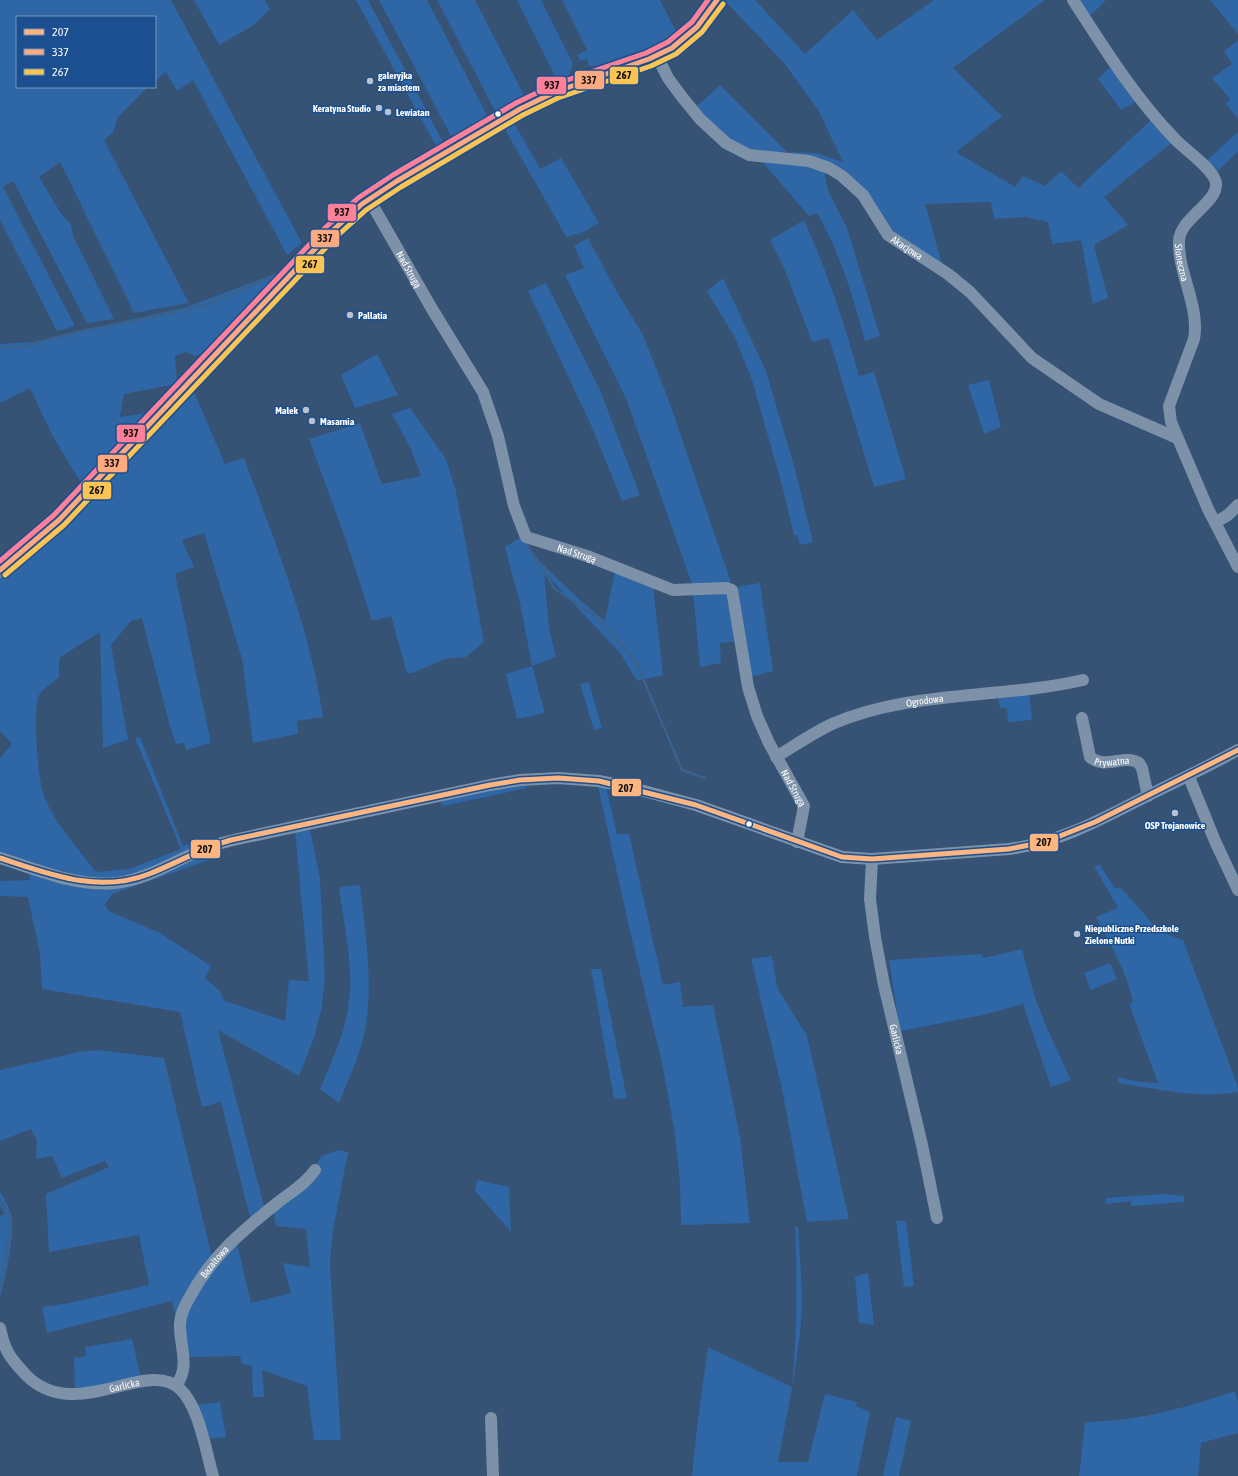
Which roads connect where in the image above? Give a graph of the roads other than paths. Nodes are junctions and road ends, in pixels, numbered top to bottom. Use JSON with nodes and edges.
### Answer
{"nodes":[{"id":1,"x":716,"y":0,"type":"edge"},
{"id":2,"x":1072,"y":0,"type":"edge"},
{"id":3,"x":657,"y":56,"type":"junction"},
{"id":4,"x":369,"y":199,"type":"junction"},
{"id":5,"x":1177,"y":438,"type":"junction"},
{"id":6,"x":1238,"y":505,"type":"edge"},
{"id":7,"x":1216,"y":522,"type":"junction"},
{"id":8,"x":1238,"y":567,"type":"edge"},
{"id":9,"x":0,"y":570,"type":"edge"},
{"id":10,"x":1083,"y":680,"type":"dead end"},
{"id":11,"x":1082,"y":718,"type":"dead end"},
{"id":12,"x":1238,"y":750,"type":"edge"},
{"id":13,"x":776,"y":757,"type":"junction"},
{"id":14,"x":1189,"y":777,"type":"junction"},
{"id":15,"x":1148,"y":796,"type":"junction"},
{"id":16,"x":797,"y":842,"type":"junction"},
{"id":17,"x":0,"y":858,"type":"edge"},
{"id":18,"x":872,"y":859,"type":"junction"},
{"id":19,"x":1238,"y":890,"type":"edge"},
{"id":20,"x":315,"y":1170,"type":"dead end"},
{"id":21,"x":937,"y":1218,"type":"dead end"},
{"id":22,"x":1,"y":1332,"type":"edge"},
{"id":23,"x":176,"y":1385,"type":"junction"},
{"id":24,"x":491,"y":1418,"type":"dead end"},
{"id":25,"x":213,"y":1476,"type":"edge"},
{"id":26,"x":493,"y":1476,"type":"edge"}],
"edges":[{"from":1,"to":3,"type":"main road"},
{"from":2,"to":5,"type":"street","name":"Słoneczna"},
{"from":3,"to":4,"type":"main road"},
{"from":3,"to":5,"type":"street","name":"Akacjowa"},
{"from":4,"to":9,"type":"main road"},
{"from":4,"to":13,"type":"street","name":"Nad Strugą"},
{"from":5,"to":7,"type":"street","name":"Słoneczna"},
{"from":6,"to":7,"type":"street"},
{"from":7,"to":8,"type":"street","name":"Słoneczna"},
{"from":10,"to":13,"type":"street","name":"Ogrodowa"},
{"from":11,"to":15,"type":"street","name":"Prywatna"},
{"from":12,"to":14,"type":"street"},
{"from":13,"to":16,"type":"street","name":"Nad Strugą"},
{"from":14,"to":15,"type":"street"},
{"from":14,"to":19,"type":"street"},
{"from":15,"to":18,"type":"street"},
{"from":16,"to":17,"type":"street"},
{"from":16,"to":18,"type":"street"},
{"from":18,"to":21,"type":"street","name":"Garlicka"},
{"from":20,"to":23,"type":"street","name":"Bazaltowa"},
{"from":22,"to":23,"type":"street","name":"Garlicka"},
{"from":23,"to":25,"type":"street"},
{"from":24,"to":26,"type":"street"}]}
